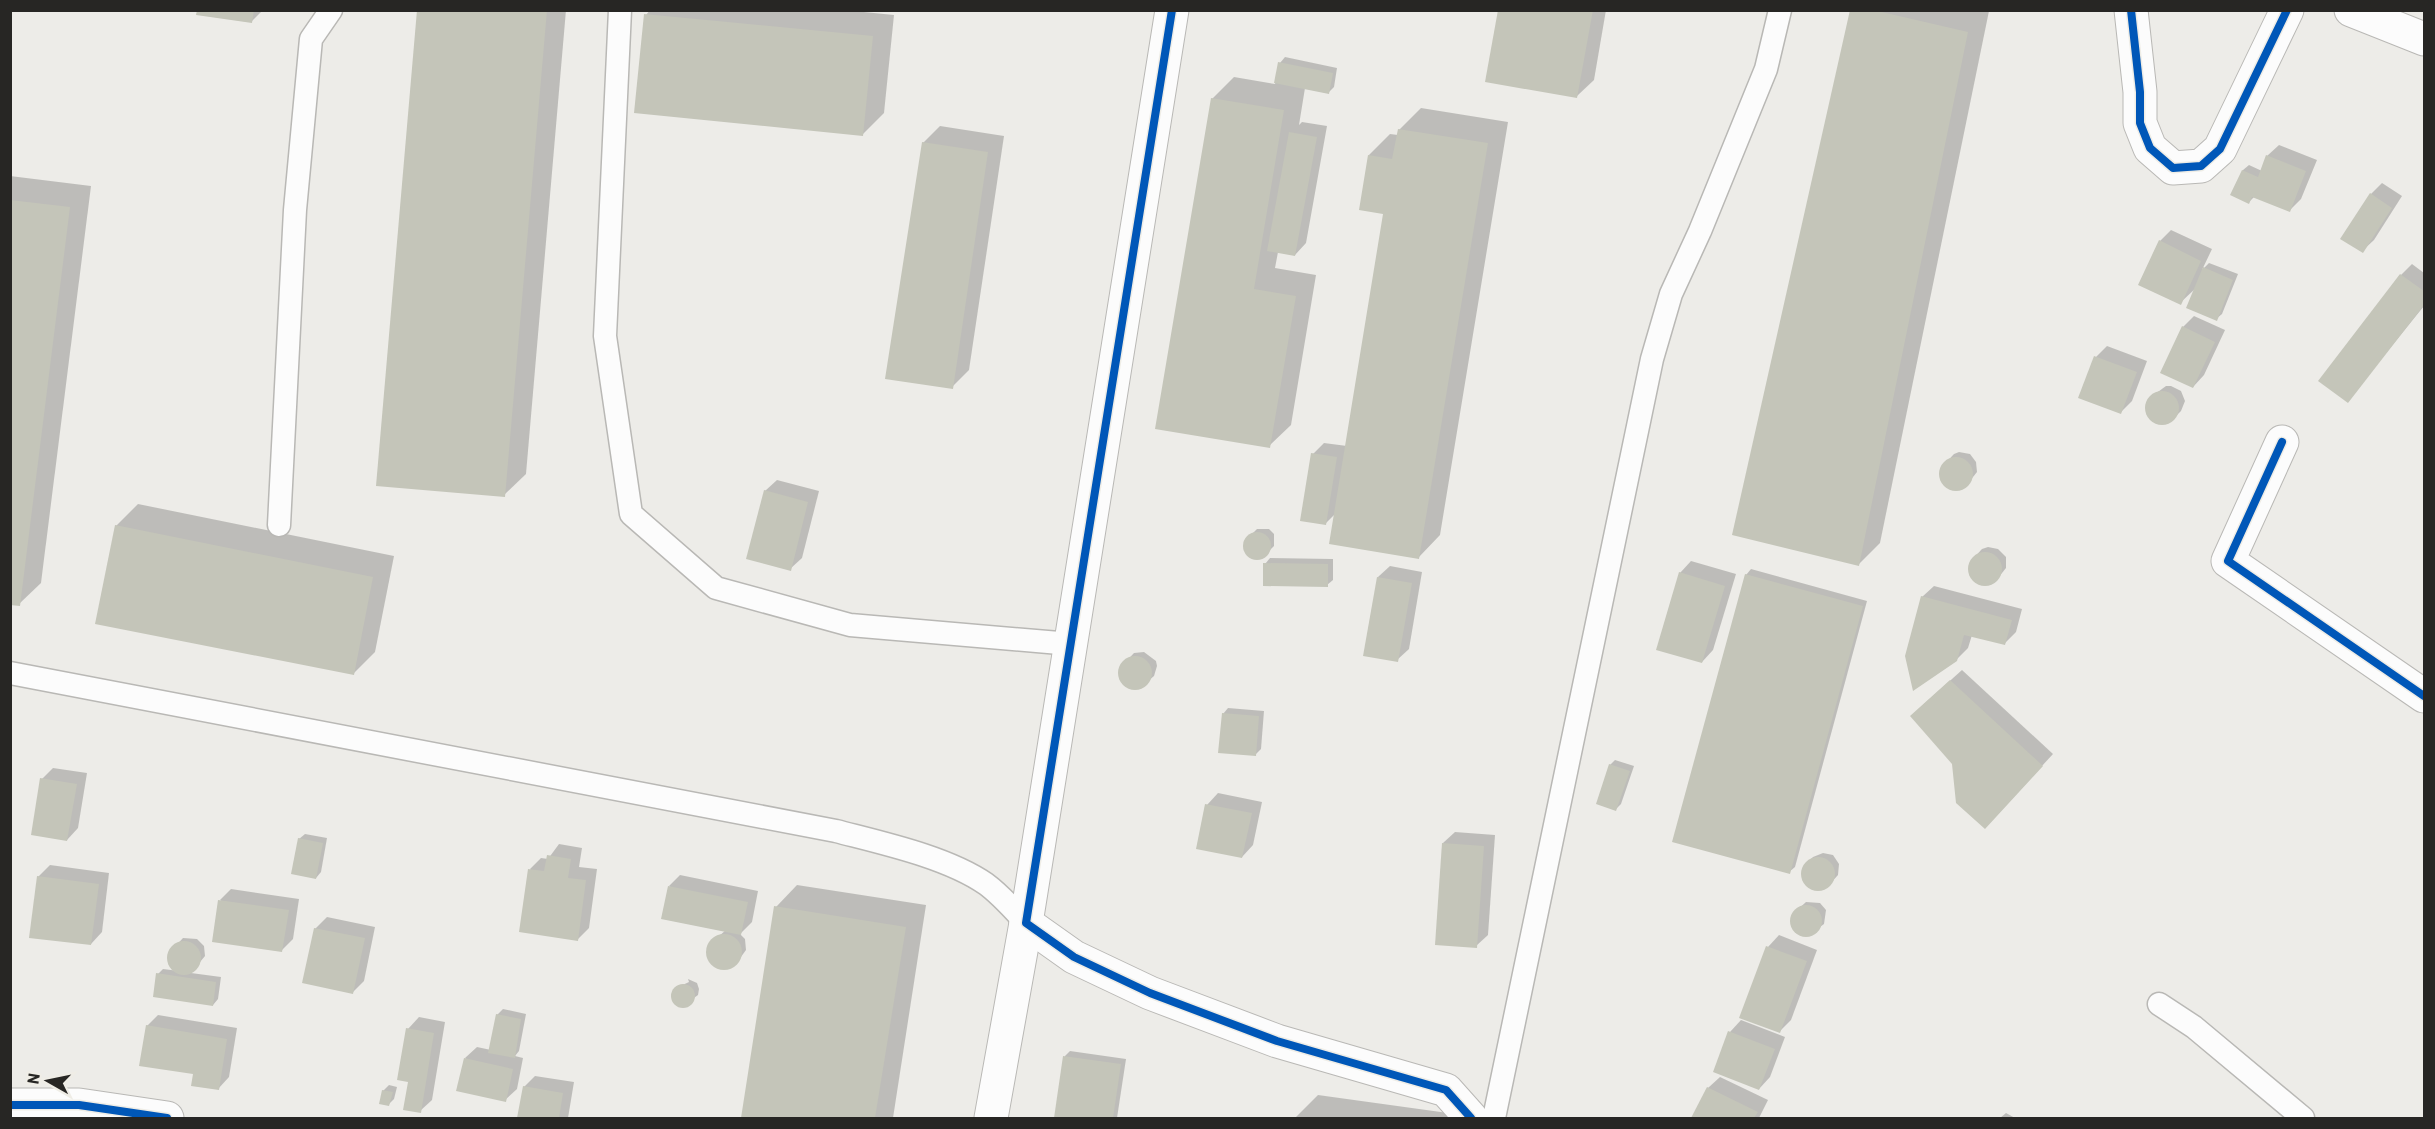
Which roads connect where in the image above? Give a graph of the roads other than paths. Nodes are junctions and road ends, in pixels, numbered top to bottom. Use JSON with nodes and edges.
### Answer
{"nodes":[{"id":1,"x":331,"y":10,"type":"edge"},
{"id":2,"x":620,"y":10,"type":"edge"},
{"id":3,"x":1172,"y":10,"type":"edge"},
{"id":4,"x":1780,"y":10,"type":"edge"},
{"id":5,"x":2132,"y":10,"type":"edge"},
{"id":6,"x":2287,"y":10,"type":"edge"},
{"id":7,"x":2351,"y":10,"type":"edge"},
{"id":8,"x":2424,"y":39,"type":"edge"},
{"id":9,"x":2282,"y":442,"type":"dead end"},
{"id":10,"x":279,"y":525,"type":"dead end"},
{"id":11,"x":1071,"y":644,"type":"junction"},
{"id":12,"x":10,"y":673,"type":"edge"},
{"id":13,"x":2424,"y":696,"type":"edge"},
{"id":14,"x":1026,"y":923,"type":"junction"},
{"id":15,"x":2159,"y":1004,"type":"dead end"},
{"id":16,"x":10,"y":1105,"type":"edge"},
{"id":17,"x":78,"y":1112,"type":"edge"},
{"id":18,"x":166,"y":1119,"type":"edge"},
{"id":19,"x":991,"y":1119,"type":"edge"},
{"id":20,"x":1471,"y":1119,"type":"edge"},
{"id":21,"x":1494,"y":1119,"type":"edge"},
{"id":22,"x":2303,"y":1119,"type":"edge"}],
"edges":[{"from":1,"to":10,"type":"lane"},
{"from":2,"to":11,"type":"lane"},
{"from":3,"to":11,"type":"street"},
{"from":4,"to":21,"type":"lane"},
{"from":5,"to":6,"type":"street"},
{"from":7,"to":8,"type":"street"},
{"from":9,"to":13,"type":"street"},
{"from":11,"to":14,"type":"street"},
{"from":12,"to":14,"type":"lane"},
{"from":14,"to":19,"type":"street"},
{"from":14,"to":20,"type":"street"},
{"from":15,"to":22,"type":"lane"},
{"from":16,"to":17,"type":"street"},
{"from":17,"to":18,"type":"street"}]}
